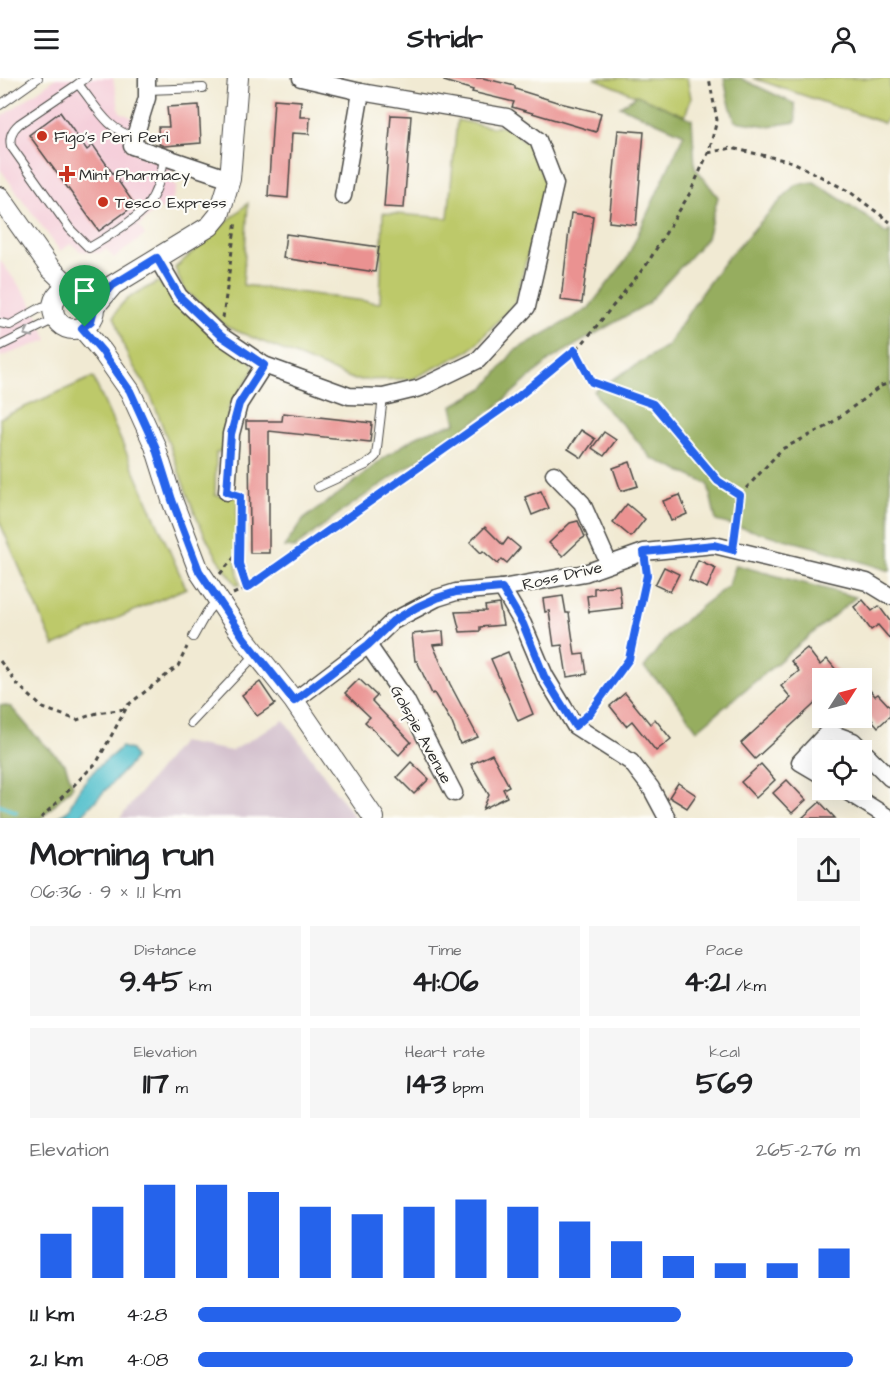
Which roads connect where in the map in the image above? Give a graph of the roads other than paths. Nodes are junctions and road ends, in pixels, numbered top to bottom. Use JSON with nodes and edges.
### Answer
{"nodes":[{"id":1,"x":38,"y":78,"type":"edge"},
{"id":2,"x":86,"y":78,"type":"edge"},
{"id":3,"x":238,"y":78,"type":"edge"},
{"id":4,"x":301,"y":78,"type":"edge"},
{"id":5,"x":78,"y":84,"type":"junction"},
{"id":6,"x":147,"y":84,"type":"edge"},
{"id":7,"x":203,"y":88,"type":"dead end"},
{"id":8,"x":362,"y":92,"type":"junction"},
{"id":9,"x":0,"y":105,"type":"edge"},
{"id":10,"x":135,"y":137,"type":"junction"},
{"id":11,"x":164,"y":157,"type":"junction"},
{"id":12,"x":230,"y":179,"type":"junction"},
{"id":13,"x":343,"y":196,"type":"dead end"},
{"id":14,"x":0,"y":197,"type":"edge"},
{"id":15,"x":157,"y":258,"type":"junction"},
{"id":16,"x":73,"y":307,"type":"junction"},
{"id":17,"x":0,"y":323,"type":"edge"},
{"id":18,"x":0,"y":346,"type":"edge"},
{"id":19,"x":264,"y":365,"type":"junction"},
{"id":20,"x":383,"y":398,"type":"junction"},
{"id":21,"x":554,"y":474,"type":"dead end"},
{"id":22,"x":318,"y":487,"type":"dead end"},
{"id":23,"x":227,"y":492,"type":"road end"},
{"id":24,"x":609,"y":564,"type":"junction"},
{"id":25,"x":502,"y":588,"type":"junction"},
{"id":26,"x":213,"y":593,"type":"junction"},
{"id":27,"x":890,"y":596,"type":"edge"},
{"id":28,"x":193,"y":637,"type":"road end"},
{"id":29,"x":368,"y":645,"type":"junction"},
{"id":30,"x":251,"y":646,"type":"junction"},
{"id":31,"x":294,"y":701,"type":"junction"},
{"id":32,"x":191,"y":723,"type":"dead end"},
{"id":33,"x":821,"y":740,"type":"edge"},
{"id":34,"x":850,"y":740,"type":"edge"},
{"id":35,"x":812,"y":749,"type":"edge"},
{"id":36,"x":872,"y":760,"type":"edge"},
{"id":37,"x":812,"y":770,"type":"edge"},
{"id":38,"x":890,"y":778,"type":"edge"},
{"id":39,"x":454,"y":793,"type":"dead end"},
{"id":40,"x":860,"y":800,"type":"edge"},
{"id":41,"x":374,"y":818,"type":"edge"},
{"id":42,"x":667,"y":818,"type":"edge"},
{"id":43,"x":889,"y":818,"type":"edge"}],
"edges":[{"from":1,"to":9,"type":"lane"},
{"from":2,"to":5,"type":"lane"},
{"from":3,"to":12,"type":"street"},
{"from":4,"to":8,"type":"street"},
{"from":5,"to":10,"type":"lane"},
{"from":5,"to":11,"type":"lane"},
{"from":6,"to":7,"type":"lane"},
{"from":6,"to":10,"type":"street"},
{"from":8,"to":13,"type":"street"},
{"from":8,"to":20,"type":"street"},
{"from":10,"to":11,"type":"street"},
{"from":11,"to":12,"type":"street"},
{"from":12,"to":15,"type":"street"},
{"from":14,"to":16,"type":"street"},
{"from":15,"to":16,"type":"street"},
{"from":15,"to":19,"type":"street"},
{"from":16,"to":17,"type":"lane"},
{"from":16,"to":18,"type":"lane","one_way":true},
{"from":16,"to":26,"type":"street"},
{"from":19,"to":20,"type":"street"},
{"from":19,"to":23,"type":"street"},
{"from":20,"to":22,"type":"lane"},
{"from":21,"to":24,"type":"street"},
{"from":24,"to":25,"type":"street","name":"Ross Drive"},
{"from":24,"to":27,"type":"street","name":"Ross Drive"},
{"from":25,"to":29,"type":"street","name":"Ross Drive"},
{"from":25,"to":42,"type":"street"},
{"from":26,"to":28,"type":"lane"},
{"from":26,"to":30,"type":"street"},
{"from":29,"to":31,"type":"street","name":"Ross Drive"},
{"from":29,"to":39,"type":"street","name":"Golspie Avenue"},
{"from":30,"to":31,"type":"street"},
{"from":30,"to":32,"type":"lane"},
{"from":31,"to":41,"type":"street"},
{"from":33,"to":34,"type":"street"},
{"from":35,"to":37,"type":"street"},
{"from":36,"to":38,"type":"street"},
{"from":40,"to":43,"type":"street"}]}
